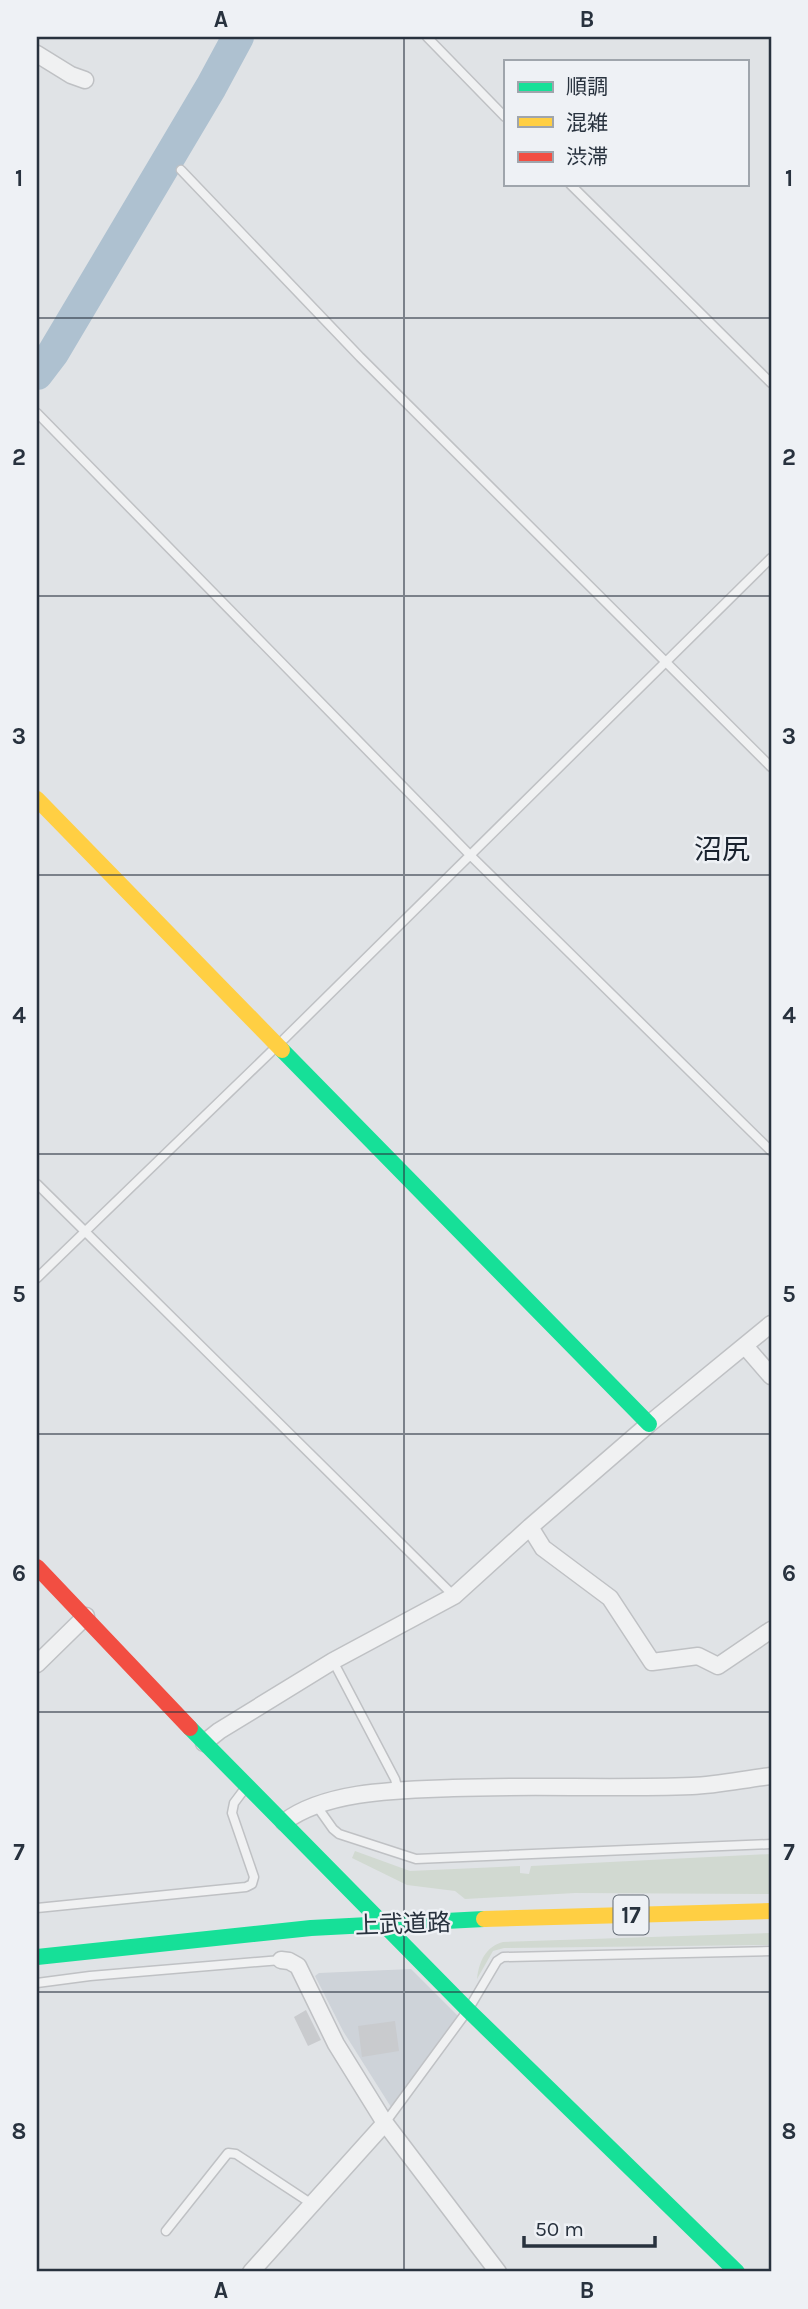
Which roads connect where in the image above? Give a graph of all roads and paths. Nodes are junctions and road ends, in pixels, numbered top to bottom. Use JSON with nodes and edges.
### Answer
{"nodes":[{"id":1,"x":428,"y":37,"type":"edge"},
{"id":2,"x":37,"y":54,"type":"edge"},
{"id":3,"x":85,"y":80,"type":"dead end"},
{"id":4,"x":504,"y":116,"type":"edge"},
{"id":5,"x":181,"y":170,"type":"dead end"},
{"id":6,"x":572,"y":186,"type":"edge"},
{"id":7,"x":771,"y":383,"type":"edge"},
{"id":8,"x":37,"y":413,"type":"edge"},
{"id":9,"x":771,"y":558,"type":"edge"},
{"id":10,"x":666,"y":662,"type":"junction"},
{"id":11,"x":771,"y":767,"type":"edge"},
{"id":12,"x":37,"y":799,"type":"edge"},
{"id":13,"x":470,"y":855,"type":"junction"},
{"id":14,"x":277,"y":1046,"type":"junction"},
{"id":15,"x":771,"y":1151,"type":"edge"},
{"id":16,"x":37,"y":1184,"type":"edge"},
{"id":17,"x":84,"y":1232,"type":"junction"},
{"id":18,"x":37,"y":1278,"type":"edge"},
{"id":19,"x":771,"y":1324,"type":"edge"},
{"id":20,"x":746,"y":1346,"type":"junction"},
{"id":21,"x":771,"y":1376,"type":"edge"},
{"id":22,"x":649,"y":1424,"type":"junction"},
{"id":23,"x":530,"y":1527,"type":"junction"},
{"id":24,"x":37,"y":1567,"type":"edge"},
{"id":25,"x":454,"y":1596,"type":"junction"},
{"id":26,"x":86,"y":1616,"type":"junction"},
{"id":27,"x":771,"y":1630,"type":"edge"},
{"id":28,"x":333,"y":1661,"type":"junction"},
{"id":29,"x":37,"y":1664,"type":"edge"},
{"id":30,"x":204,"y":1742,"type":"junction"},
{"id":31,"x":771,"y":1776,"type":"edge"},
{"id":32,"x":247,"y":1786,"type":"junction"},
{"id":33,"x":398,"y":1790,"type":"junction"},
{"id":34,"x":316,"y":1805,"type":"junction"},
{"id":35,"x":284,"y":1822,"type":"junction"},
{"id":36,"x":771,"y":1844,"type":"edge"},
{"id":37,"x":37,"y":1908,"type":"edge"},
{"id":38,"x":771,"y":1911,"type":"edge"},
{"id":39,"x":383,"y":1924,"type":"junction"},
{"id":40,"x":771,"y":1951,"type":"edge"},
{"id":41,"x":37,"y":1957,"type":"edge"},
{"id":42,"x":281,"y":1961,"type":"joint"},
{"id":43,"x":37,"y":1983,"type":"edge"},
{"id":44,"x":468,"y":2010,"type":"junction"},
{"id":45,"x":385,"y":2123,"type":"junction"},
{"id":46,"x":312,"y":2204,"type":"junction"},
{"id":47,"x":166,"y":2231,"type":"dead end"},
{"id":48,"x":251,"y":2272,"type":"edge"},
{"id":49,"x":498,"y":2272,"type":"edge"},
{"id":50,"x":737,"y":2272,"type":"edge"}],
"edges":[{"from":1,"to":4,"type":"lane"},
{"from":2,"to":3,"type":"street"},
{"from":5,"to":10,"type":"lane"},
{"from":6,"to":7,"type":"lane"},
{"from":8,"to":13,"type":"lane"},
{"from":9,"to":10,"type":"lane"},
{"from":10,"to":11,"type":"lane"},
{"from":10,"to":13,"type":"lane"},
{"from":12,"to":14,"type":"main road"},
{"from":13,"to":14,"type":"lane"},
{"from":13,"to":15,"type":"lane"},
{"from":14,"to":17,"type":"lane"},
{"from":14,"to":22,"type":"main road"},
{"from":16,"to":17,"type":"lane"},
{"from":17,"to":18,"type":"lane"},
{"from":17,"to":25,"type":"lane"},
{"from":19,"to":20,"type":"street"},
{"from":20,"to":21,"type":"street"},
{"from":20,"to":22,"type":"street"},
{"from":22,"to":23,"type":"street"},
{"from":23,"to":25,"type":"street"},
{"from":23,"to":27,"type":"street"},
{"from":24,"to":26,"type":"main road"},
{"from":25,"to":28,"type":"street"},
{"from":26,"to":29,"type":"street"},
{"from":26,"to":30,"type":"main road"},
{"from":28,"to":30,"type":"street"},
{"from":28,"to":33,"type":"lane"},
{"from":30,"to":32,"type":"main road"},
{"from":31,"to":33,"type":"street"},
{"from":32,"to":35,"type":"main road"},
{"from":32,"to":37,"type":"lane"},
{"from":33,"to":34,"type":"street"},
{"from":34,"to":35,"type":"street"},
{"from":34,"to":36,"type":"lane"},
{"from":35,"to":39,"type":"main road"},
{"from":38,"to":39,"type":"main road","name":"上武道路","number":"17"},
{"from":39,"to":41,"type":"main road","name":"上武道路","number":"17"},
{"from":39,"to":44,"type":"main road"},
{"from":40,"to":44,"type":"lane"},
{"from":42,"to":43,"type":"lane"},
{"from":42,"to":45,"type":"street"},
{"from":44,"to":45,"type":"lane"},
{"from":44,"to":50,"type":"main road"},
{"from":45,"to":46,"type":"street"},
{"from":45,"to":49,"type":"street"},
{"from":46,"to":47,"type":"lane"},
{"from":46,"to":48,"type":"street"}]}
